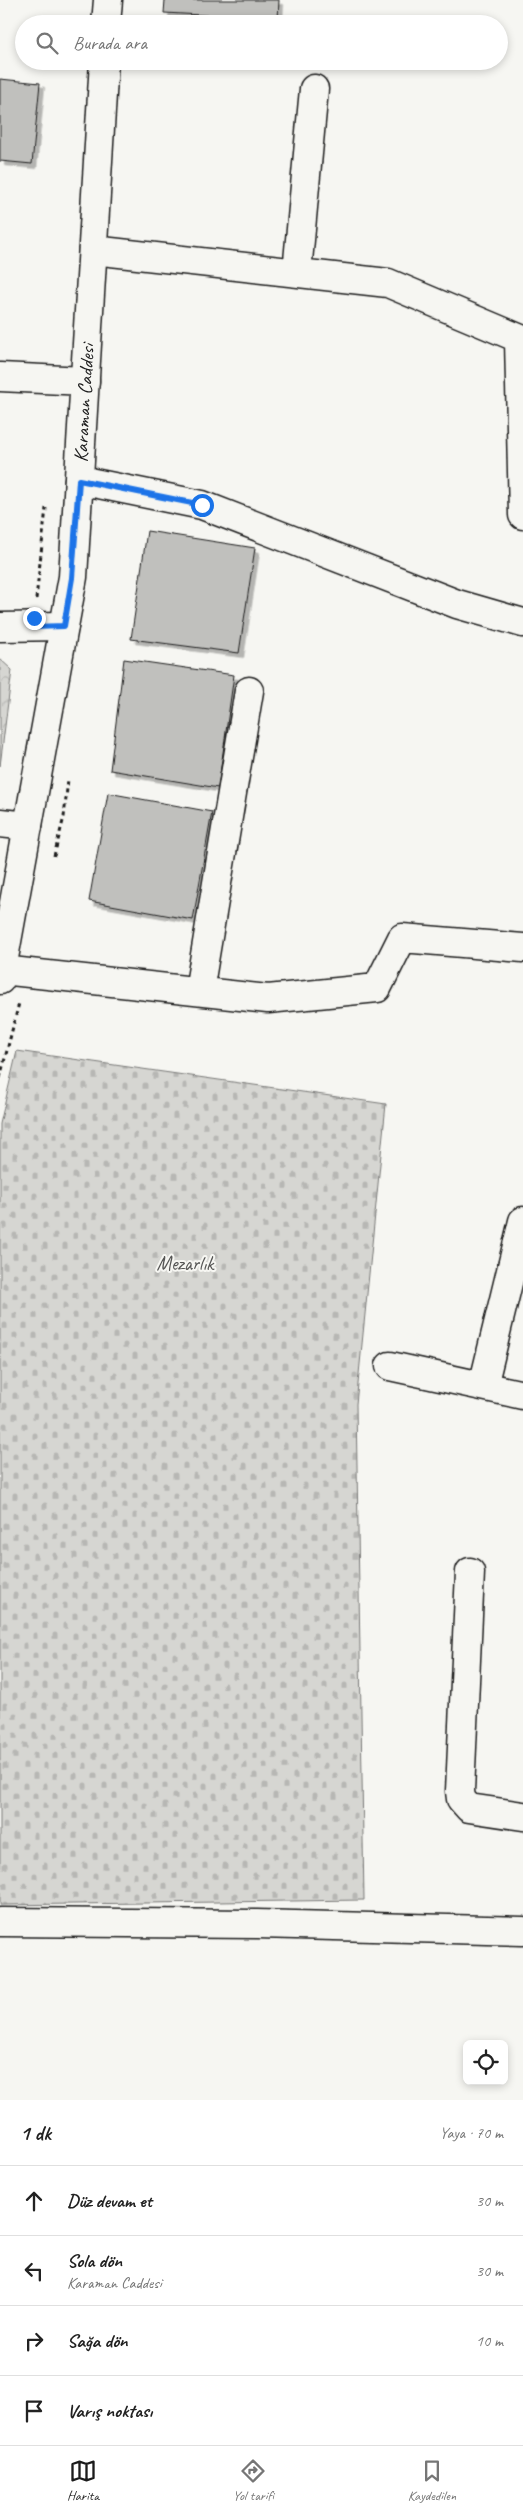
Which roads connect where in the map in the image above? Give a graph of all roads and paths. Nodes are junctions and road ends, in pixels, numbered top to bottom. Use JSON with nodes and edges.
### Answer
{"nodes":[{"id":1,"x":108,"y":0,"type":"edge"},
{"id":2,"x":107,"y":15,"type":"edge"},
{"id":3,"x":103,"y":70,"type":"edge"},
{"id":4,"x":314,"y":89,"type":"dead end"},
{"id":5,"x":93,"y":250,"type":"junction"},
{"id":6,"x":297,"y":272,"type":"junction"},
{"id":7,"x":521,"y":340,"type":"edge"},
{"id":8,"x":0,"y":377,"type":"edge"},
{"id":9,"x":85,"y":381,"type":"junction"},
{"id":10,"x":79,"y":480,"type":"junction"},
{"id":11,"x":46,"y":503,"type":"dead end"},
{"id":12,"x":523,"y":516,"type":"edge"},
{"id":13,"x":523,"y":623,"type":"edge"},
{"id":14,"x":64,"y":626,"type":"junction"},
{"id":15,"x":0,"y":627,"type":"edge"},
{"id":16,"x":33,"y":627,"type":"junction"},
{"id":17,"x":249,"y":691,"type":"dead end"},
{"id":18,"x":0,"y":823,"type":"edge"},
{"id":19,"x":28,"y":826,"type":"junction"},
{"id":20,"x":523,"y":948,"type":"edge"},
{"id":21,"x":1,"y":975,"type":"edge"},
{"id":22,"x":198,"y":992,"type":"junction"},
{"id":23,"x":523,"y":1221,"type":"edge"},
{"id":24,"x":390,"y":1366,"type":"dead end"},
{"id":25,"x":483,"y":1386,"type":"junction"},
{"id":26,"x":523,"y":1395,"type":"edge"},
{"id":27,"x":470,"y":1572,"type":"dead end"},
{"id":28,"x":523,"y":1816,"type":"edge"},
{"id":29,"x":0,"y":1922,"type":"edge"},
{"id":30,"x":523,"y":1931,"type":"edge"}],
"edges":[{"from":1,"to":2,"type":"street"},
{"from":3,"to":5,"type":"street","name":"Karaman Caddesi"},
{"from":4,"to":6,"type":"street"},
{"from":5,"to":6,"type":"street"},
{"from":5,"to":9,"type":"street","name":"Karaman Caddesi"},
{"from":6,"to":7,"type":"street"},
{"from":7,"to":12,"type":"street"},
{"from":8,"to":9,"type":"street"},
{"from":9,"to":10,"type":"street","name":"Karaman Caddesi"},
{"from":10,"to":13,"type":"street"},
{"from":10,"to":14,"type":"street","name":"Karaman Caddesi"},
{"from":11,"to":16,"type":"path"},
{"from":14,"to":16,"type":"street"},
{"from":14,"to":19,"type":"street","name":"Karaman Caddesi"},
{"from":15,"to":16,"type":"street"},
{"from":17,"to":22,"type":"street"},
{"from":18,"to":19,"type":"street"},
{"from":19,"to":21,"type":"street","name":"Karaman Caddesi"},
{"from":20,"to":22,"type":"street"},
{"from":21,"to":22,"type":"street"},
{"from":23,"to":25,"type":"street"},
{"from":24,"to":25,"type":"street"},
{"from":25,"to":26,"type":"street"},
{"from":27,"to":28,"type":"street"},
{"from":29,"to":30,"type":"street"}]}
